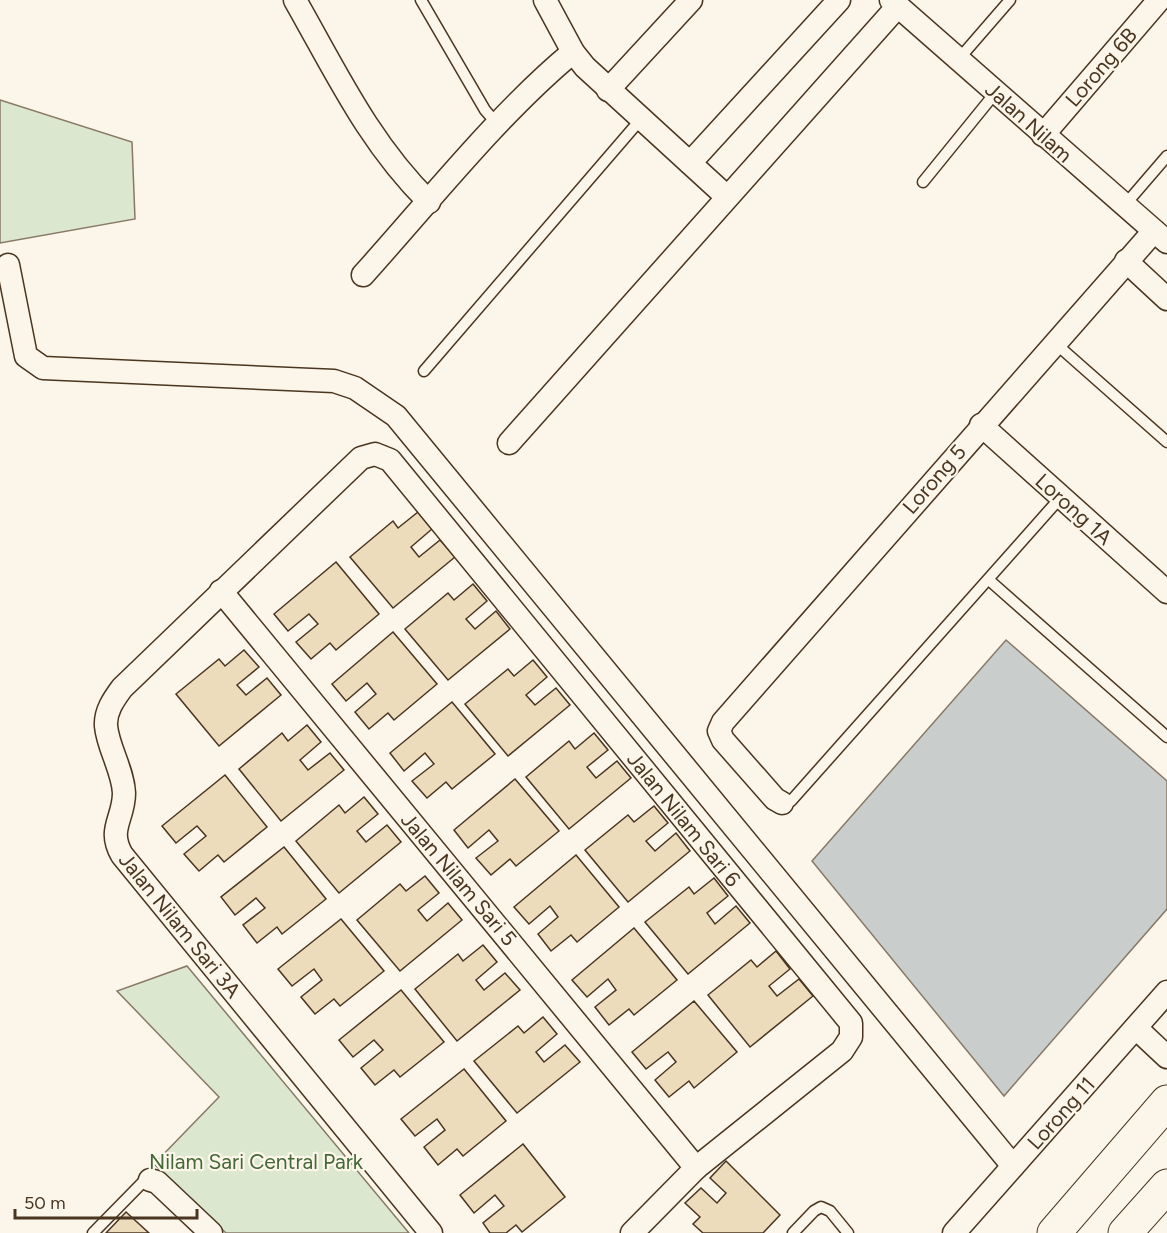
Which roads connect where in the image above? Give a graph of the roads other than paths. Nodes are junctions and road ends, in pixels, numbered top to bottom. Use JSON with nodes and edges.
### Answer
{"nodes":[{"id":1,"x":294,"y":0,"type":"edge"},
{"id":2,"x":421,"y":0,"type":"edge"},
{"id":3,"x":545,"y":0,"type":"edge"},
{"id":4,"x":1010,"y":0,"type":"edge"},
{"id":5,"x":1159,"y":0,"type":"edge"},
{"id":6,"x":834,"y":2,"type":"edge"},
{"id":7,"x":894,"y":3,"type":"edge"},
{"id":8,"x":682,"y":4,"type":"edge"},
{"id":9,"x":573,"y":52,"type":"junction"},
{"id":10,"x":958,"y":60,"type":"junction"},
{"id":11,"x":608,"y":90,"type":"junction"},
{"id":12,"x":996,"y":92,"type":"junction"},
{"id":13,"x":641,"y":119,"type":"junction"},
{"id":14,"x":498,"y":125,"type":"junction"},
{"id":15,"x":1043,"y":135,"type":"junction"},
{"id":16,"x":1167,"y":156,"type":"edge"},
{"id":17,"x":690,"y":163,"type":"junction"},
{"id":18,"x":923,"y":182,"type":"dead end"},
{"id":19,"x":727,"y":197,"type":"junction"},
{"id":20,"x":429,"y":202,"type":"junction"},
{"id":21,"x":1124,"y":206,"type":"junction"},
{"id":22,"x":1160,"y":237,"type":"edge"},
{"id":23,"x":1126,"y":261,"type":"junction"},
{"id":24,"x":8,"y":265,"type":"dead end"},
{"id":25,"x":363,"y":275,"type":"dead end"},
{"id":26,"x":1167,"y":298,"type":"edge"},
{"id":27,"x":1054,"y":342,"type":"junction"},
{"id":28,"x":424,"y":371,"type":"dead end"},
{"id":29,"x":981,"y":425,"type":"junction"},
{"id":30,"x":1167,"y":442,"type":"edge"},
{"id":31,"x":509,"y":443,"type":"dead end"},
{"id":32,"x":375,"y":454,"type":"joint"},
{"id":33,"x":1061,"y":497,"type":"junction"},
{"id":34,"x":989,"y":580,"type":"junction"},
{"id":35,"x":221,"y":591,"type":"junction"},
{"id":36,"x":1167,"y":592,"type":"edge"},
{"id":37,"x":1167,"y":737,"type":"edge"},
{"id":38,"x":782,"y":803,"type":"joint"},
{"id":39,"x":1165,"y":998,"type":"edge"},
{"id":40,"x":1136,"y":1028,"type":"junction"},
{"id":41,"x":1167,"y":1057,"type":"edge"},
{"id":42,"x":1167,"y":1102,"type":"edge"},
{"id":43,"x":1013,"y":1166,"type":"junction"},
{"id":44,"x":696,"y":1168,"type":"junction"},
{"id":45,"x":150,"y":1180,"type":"joint"},
{"id":46,"x":1167,"y":1186,"type":"edge"},
{"id":47,"x":93,"y":1233,"type":"edge"},
{"id":48,"x":211,"y":1233,"type":"edge"},
{"id":49,"x":431,"y":1233,"type":"edge"},
{"id":50,"x":632,"y":1233,"type":"edge"},
{"id":51,"x":793,"y":1233,"type":"edge"},
{"id":52,"x":848,"y":1233,"type":"edge"},
{"id":53,"x":954,"y":1233,"type":"edge"},
{"id":54,"x":1054,"y":1233,"type":"edge"},
{"id":55,"x":1125,"y":1233,"type":"edge"}],
"edges":[{"from":1,"to":20,"type":"street"},
{"from":2,"to":14,"type":"lane"},
{"from":3,"to":9,"type":"street"},
{"from":4,"to":10,"type":"lane"},
{"from":5,"to":15,"type":"street","name":"Lorong 6B"},
{"from":6,"to":17,"type":"street"},
{"from":7,"to":10,"type":"street","name":"Jalan Nilam"},
{"from":7,"to":19,"type":"street"},
{"from":8,"to":11,"type":"street"},
{"from":9,"to":11,"type":"street"},
{"from":9,"to":14,"type":"street"},
{"from":10,"to":12,"type":"street","name":"Jalan Nilam"},
{"from":11,"to":13,"type":"street"},
{"from":12,"to":15,"type":"street","name":"Jalan Nilam"},
{"from":12,"to":18,"type":"lane"},
{"from":13,"to":17,"type":"street"},
{"from":13,"to":28,"type":"lane"},
{"from":14,"to":20,"type":"street"},
{"from":15,"to":21,"type":"street","name":"Jalan Nilam"},
{"from":16,"to":21,"type":"lane"},
{"from":17,"to":19,"type":"street"},
{"from":19,"to":31,"type":"street"},
{"from":20,"to":25,"type":"street"},
{"from":21,"to":22,"type":"street","name":"Jalan Nilam"},
{"from":22,"to":23,"type":"street","name":"Lorong 5"},
{"from":23,"to":26,"type":"street"},
{"from":23,"to":27,"type":"street","name":"Lorong 5"},
{"from":24,"to":43,"type":"street"},
{"from":27,"to":29,"type":"street","name":"Lorong 5"},
{"from":27,"to":30,"type":"lane"},
{"from":29,"to":33,"type":"street","name":"Lorong 1A"},
{"from":29,"to":38,"type":"street","name":"Lorong 5"},
{"from":32,"to":35,"type":"street","name":"Jalan Nilam Sari 3A"},
{"from":32,"to":44,"type":"street","name":"Jalan Nilam Sari 6"},
{"from":33,"to":34,"type":"lane"},
{"from":33,"to":36,"type":"street","name":"Lorong 1A"},
{"from":34,"to":37,"type":"lane"},
{"from":34,"to":38,"type":"lane"},
{"from":35,"to":44,"type":"street","name":"Jalan Nilam Sari 5"},
{"from":35,"to":49,"type":"street","name":"Jalan Nilam Sari 3A"},
{"from":39,"to":40,"type":"street","name":"Lorong 11"},
{"from":40,"to":41,"type":"street"},
{"from":40,"to":43,"type":"street","name":"Lorong 11"},
{"from":42,"to":54,"type":"highway"},
{"from":43,"to":53,"type":"street","name":"Lorong 11"},
{"from":44,"to":50,"type":"street","name":"Jalan Nilam Sari 6"},
{"from":45,"to":47,"type":"lane"},
{"from":45,"to":48,"type":"street"},
{"from":46,"to":55,"type":"highway"},
{"from":51,"to":52,"type":"lane"}]}
